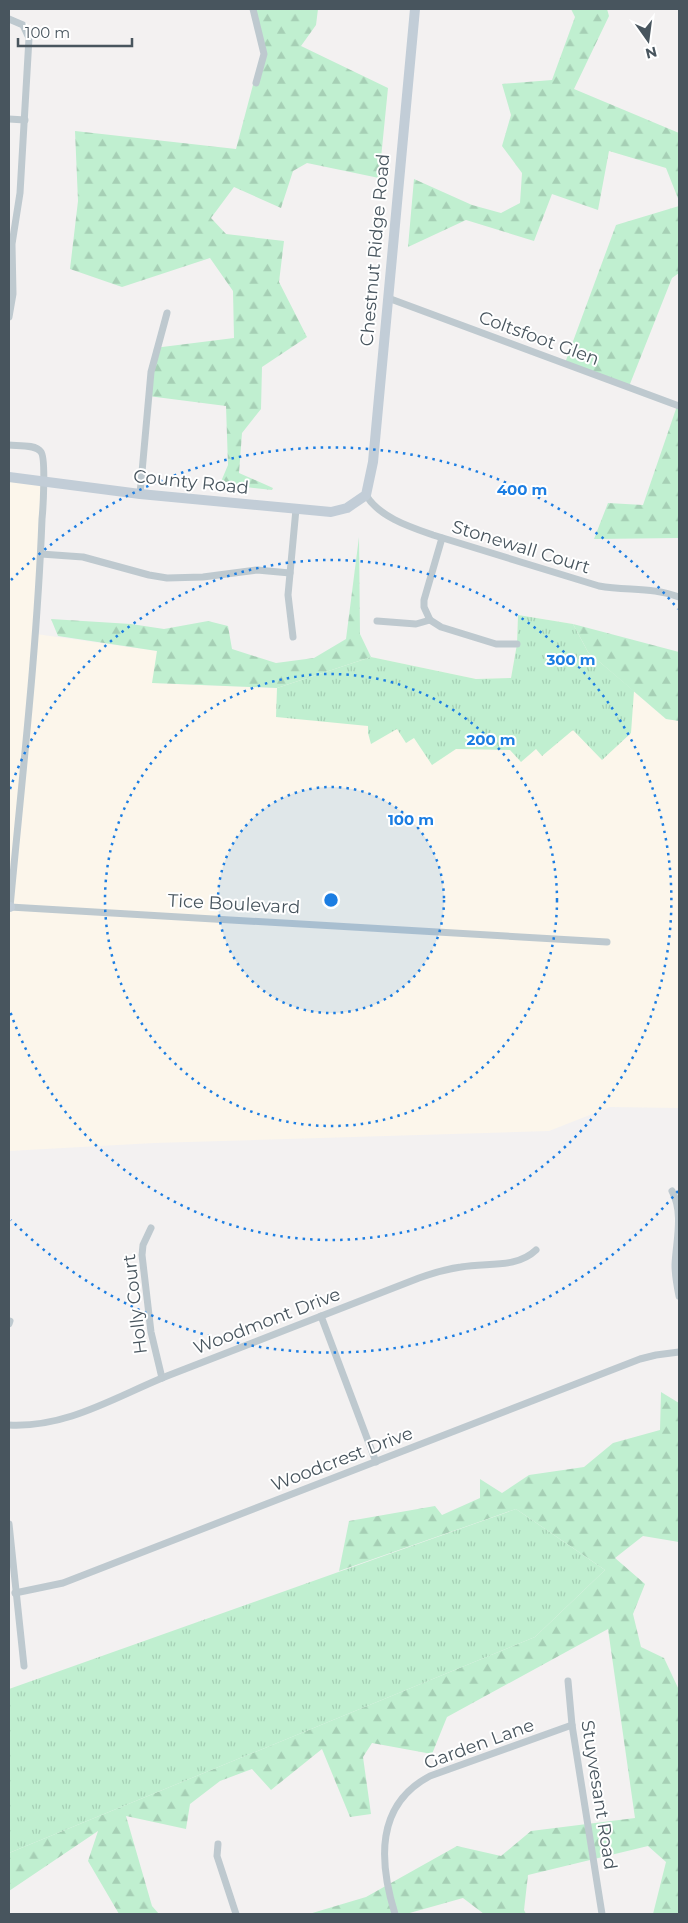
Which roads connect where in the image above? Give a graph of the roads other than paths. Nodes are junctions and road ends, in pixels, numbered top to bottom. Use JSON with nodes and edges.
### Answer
{"nodes":[{"id":1,"x":253,"y":9,"type":"edge"},
{"id":2,"x":415,"y":9,"type":"edge"},
{"id":3,"x":9,"y":19,"type":"edge"},
{"id":4,"x":256,"y":83,"type":"dead end"},
{"id":5,"x":9,"y":119,"type":"edge"},
{"id":6,"x":25,"y":120,"type":"junction"},
{"id":7,"x":388,"y":298,"type":"junction"},
{"id":8,"x":167,"y":312,"type":"dead end"},
{"id":9,"x":9,"y":317,"type":"edge"},
{"id":10,"x":679,"y":406,"type":"edge"},
{"id":11,"x":9,"y":445,"type":"edge"},
{"id":12,"x":9,"y":477,"type":"edge"},
{"id":13,"x":43,"y":482,"type":"junction"},
{"id":14,"x":140,"y":494,"type":"junction"},
{"id":15,"x":366,"y":495,"type":"junction"},
{"id":16,"x":296,"y":509,"type":"junction"},
{"id":17,"x":442,"y":538,"type":"junction"},
{"id":18,"x":41,"y":554,"type":"junction"},
{"id":19,"x":290,"y":573,"type":"junction"},
{"id":20,"x":679,"y":598,"type":"edge"},
{"id":21,"x":377,"y":620,"type":"dead end"},
{"id":22,"x":430,"y":620,"type":"junction"},
{"id":23,"x":293,"y":637,"type":"dead end"},
{"id":24,"x":517,"y":644,"type":"dead end"},
{"id":25,"x":9,"y":907,"type":"edge"},
{"id":26,"x":607,"y":942,"type":"dead end"},
{"id":27,"x":672,"y":1191,"type":"dead end"},
{"id":28,"x":151,"y":1228,"type":"dead end"},
{"id":29,"x":536,"y":1250,"type":"dead end"},
{"id":30,"x":679,"y":1296,"type":"edge"},
{"id":31,"x":321,"y":1316,"type":"junction"},
{"id":32,"x":679,"y":1352,"type":"edge"},
{"id":33,"x":162,"y":1378,"type":"junction"},
{"id":34,"x":9,"y":1425,"type":"edge"},
{"id":35,"x":376,"y":1462,"type":"junction"},
{"id":36,"x":9,"y":1524,"type":"edge"},
{"id":37,"x":15,"y":1593,"type":"junction"},
{"id":38,"x":24,"y":1666,"type":"dead end"},
{"id":39,"x":568,"y":1681,"type":"dead end"},
{"id":40,"x":572,"y":1725,"type":"junction"},
{"id":41,"x":218,"y":1844,"type":"dead end"},
{"id":42,"x":236,"y":1914,"type":"edge"},
{"id":43,"x":395,"y":1914,"type":"edge"},
{"id":44,"x":602,"y":1914,"type":"edge"}],
"edges":[{"from":1,"to":4,"type":"street"},
{"from":2,"to":7,"type":"main road","name":"Chestnut Ridge Road"},
{"from":3,"to":6,"type":"street"},
{"from":5,"to":6,"type":"street"},
{"from":6,"to":9,"type":"street"},
{"from":7,"to":10,"type":"street","name":"Coltsfoot Glen"},
{"from":7,"to":15,"type":"main road","name":"Chestnut Ridge Road"},
{"from":8,"to":14,"type":"street"},
{"from":11,"to":13,"type":"street"},
{"from":12,"to":13,"type":"main road","name":"County Road"},
{"from":13,"to":14,"type":"main road","name":"County Road"},
{"from":13,"to":18,"type":"street"},
{"from":14,"to":16,"type":"main road","name":"County Road"},
{"from":15,"to":16,"type":"main road","name":"County Road"},
{"from":15,"to":17,"type":"street","name":"Stonewall Court"},
{"from":16,"to":19,"type":"street"},
{"from":17,"to":20,"type":"street","name":"Stonewall Court"},
{"from":17,"to":22,"type":"street"},
{"from":18,"to":19,"type":"street"},
{"from":18,"to":25,"type":"street"},
{"from":19,"to":23,"type":"street"},
{"from":21,"to":22,"type":"street"},
{"from":22,"to":24,"type":"street"},
{"from":25,"to":26,"type":"street","name":"Tice Boulevard"},
{"from":27,"to":30,"type":"street"},
{"from":28,"to":33,"type":"street","name":"Holly Court"},
{"from":29,"to":31,"type":"street","name":"Woodmont Drive"},
{"from":31,"to":33,"type":"street","name":"Woodmont Drive"},
{"from":31,"to":35,"type":"street"},
{"from":32,"to":35,"type":"street","name":"Woodcrest Drive"},
{"from":33,"to":34,"type":"street","name":"Woodmont Drive"},
{"from":35,"to":37,"type":"street","name":"Woodcrest Drive"},
{"from":36,"to":37,"type":"street"},
{"from":37,"to":38,"type":"street"},
{"from":39,"to":40,"type":"street","name":"Stuyvesant Road"},
{"from":40,"to":43,"type":"street","name":"Garden Lane"},
{"from":40,"to":44,"type":"street","name":"Stuyvesant Road"},
{"from":41,"to":42,"type":"street"}]}
